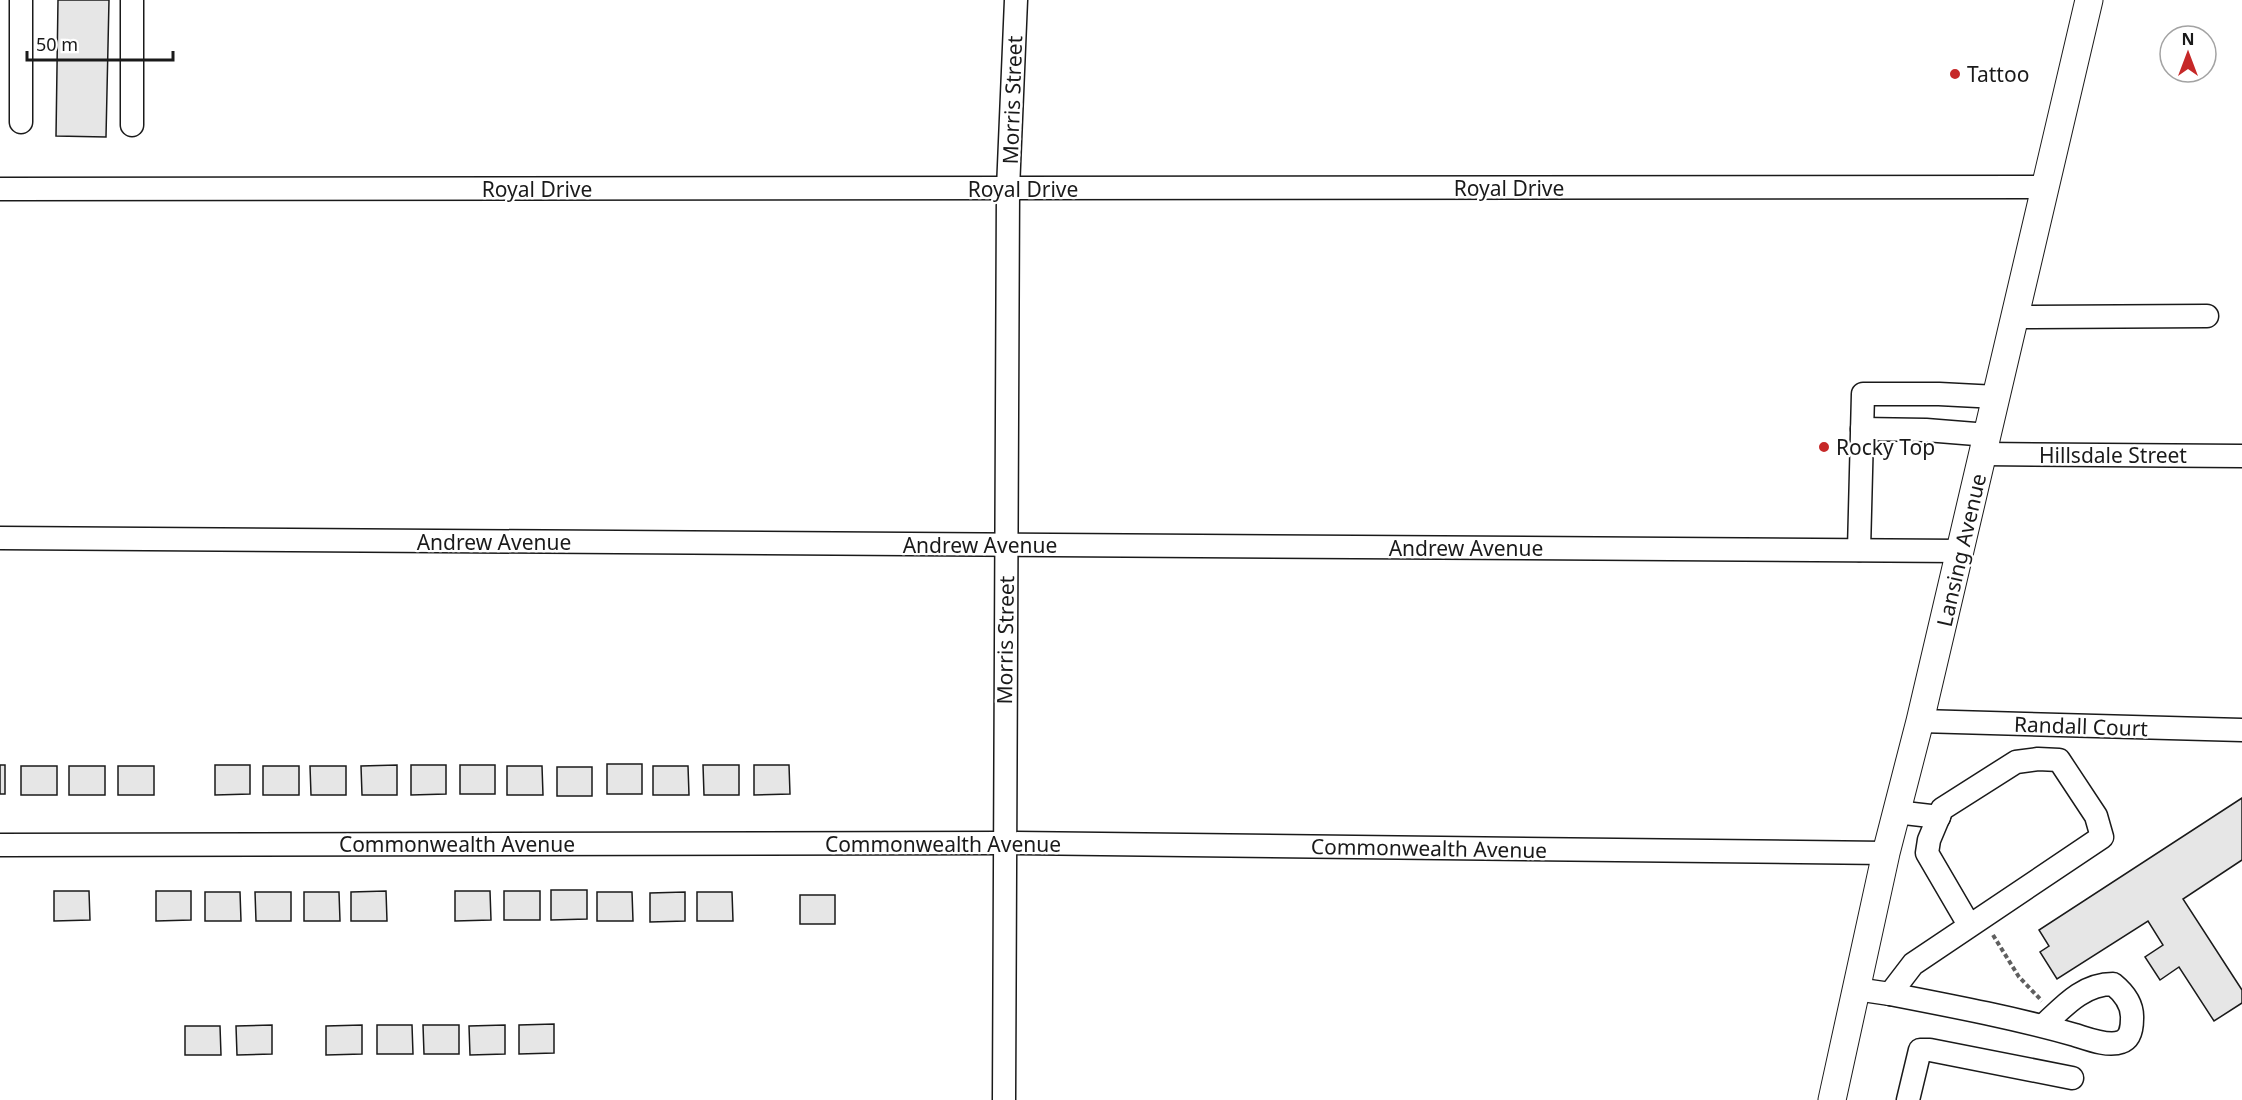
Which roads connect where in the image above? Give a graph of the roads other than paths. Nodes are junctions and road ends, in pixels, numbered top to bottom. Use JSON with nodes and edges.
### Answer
{"nodes":[{"id":1,"x":21,"y":0,"type":"edge"},
{"id":2,"x":132,"y":0,"type":"edge"},
{"id":3,"x":1016,"y":0,"type":"edge"},
{"id":4,"x":2089,"y":0,"type":"edge"},
{"id":5,"x":21,"y":122,"type":"dead end"},
{"id":6,"x":132,"y":125,"type":"dead end"},
{"id":7,"x":2046,"y":187,"type":"junction"},
{"id":8,"x":0,"y":189,"type":"edge"},
{"id":9,"x":1008,"y":189,"type":"junction"},
{"id":10,"x":2207,"y":316,"type":"dead end"},
{"id":11,"x":2016,"y":317,"type":"junction"},
{"id":12,"x":1997,"y":397,"type":"junction"},
{"id":13,"x":1862,"y":429,"type":"junction"},
{"id":14,"x":1986,"y":444,"type":"junction"},
{"id":15,"x":2242,"y":456,"type":"edge"},
{"id":16,"x":0,"y":538,"type":"edge"},
{"id":17,"x":1006,"y":546,"type":"junction"},
{"id":18,"x":1859,"y":550,"type":"junction"},
{"id":19,"x":1961,"y":550,"type":"junction"},
{"id":20,"x":1920,"y":721,"type":"junction"},
{"id":21,"x":2242,"y":730,"type":"edge"},
{"id":22,"x":1896,"y":812,"type":"junction"},
{"id":23,"x":1939,"y":817,"type":"junction"},
{"id":24,"x":1006,"y":843,"type":"junction"},
{"id":25,"x":0,"y":844,"type":"edge"},
{"id":26,"x":1886,"y":853,"type":"junction"},
{"id":27,"x":1969,"y":925,"type":"junction"},
{"id":28,"x":1856,"y":989,"type":"junction"},
{"id":29,"x":1890,"y":994,"type":"junction"},
{"id":30,"x":2044,"y":1015,"type":"road end"},
{"id":31,"x":2072,"y":1078,"type":"dead end"},
{"id":32,"x":1004,"y":1100,"type":"edge"},
{"id":33,"x":1832,"y":1100,"type":"edge"},
{"id":34,"x":1908,"y":1100,"type":"edge"}],
"edges":[{"from":1,"to":5,"type":"street"},
{"from":2,"to":6,"type":"street"},
{"from":3,"to":9,"type":"street","name":"Morris Street"},
{"from":4,"to":7,"type":"main road","name":"Lansing Avenue"},
{"from":7,"to":9,"type":"street","name":"Royal Drive"},
{"from":7,"to":11,"type":"main road","name":"Lansing Avenue"},
{"from":8,"to":9,"type":"street","name":"Royal Drive"},
{"from":9,"to":17,"type":"street","name":"Morris Street"},
{"from":10,"to":11,"type":"street"},
{"from":11,"to":12,"type":"main road","name":"Lansing Avenue"},
{"from":12,"to":13,"type":"street"},
{"from":12,"to":14,"type":"main road","name":"Lansing Avenue"},
{"from":13,"to":14,"type":"street","name":"Hillsdale Street"},
{"from":13,"to":18,"type":"street"},
{"from":14,"to":15,"type":"street","name":"Hillsdale Street"},
{"from":14,"to":19,"type":"main road","name":"Lansing Avenue"},
{"from":16,"to":17,"type":"street","name":"Andrew Avenue"},
{"from":17,"to":18,"type":"street","name":"Andrew Avenue"},
{"from":17,"to":24,"type":"street","name":"Morris Street"},
{"from":18,"to":19,"type":"street","name":"Andrew Avenue"},
{"from":19,"to":20,"type":"main road","name":"Lansing Avenue"},
{"from":20,"to":21,"type":"street","name":"Randall Court"},
{"from":20,"to":22,"type":"main road","name":"Lansing Avenue"},
{"from":22,"to":23,"type":"street"},
{"from":22,"to":26,"type":"main road","name":"Lansing Avenue"},
{"from":23,"to":27,"type":"street"},
{"from":23,"to":27,"type":"street"},
{"from":24,"to":25,"type":"street","name":"Commonwealth Avenue"},
{"from":24,"to":26,"type":"street","name":"Commonwealth Avenue"},
{"from":24,"to":32,"type":"street","name":"Morris Street"},
{"from":26,"to":28,"type":"main road","name":"Lansing Avenue"},
{"from":27,"to":29,"type":"street"},
{"from":28,"to":29,"type":"street"},
{"from":28,"to":33,"type":"main road","name":"Lansing Avenue"},
{"from":29,"to":30,"type":"street"},
{"from":31,"to":34,"type":"street"}]}
